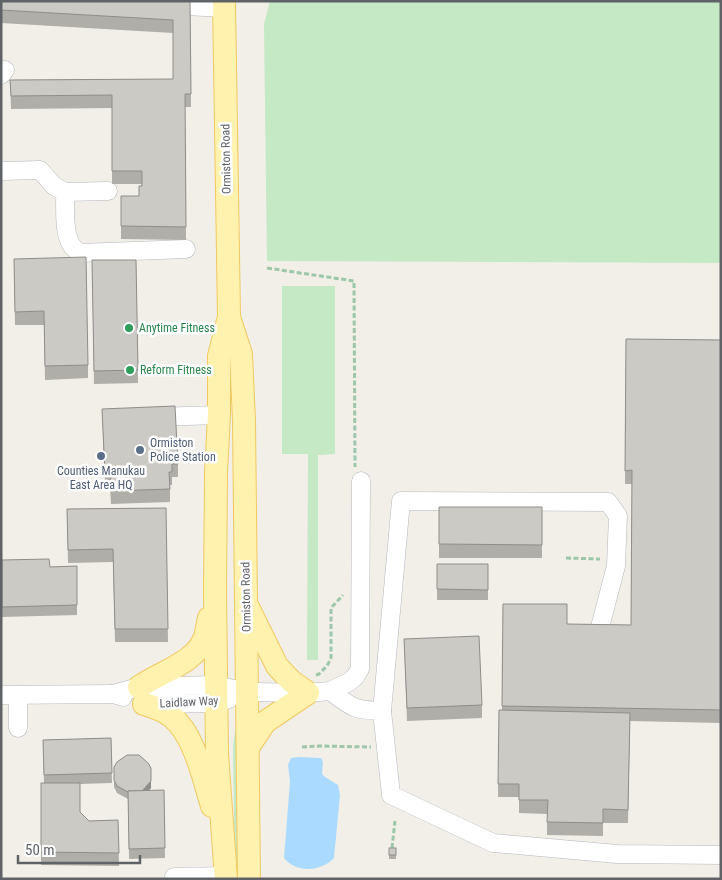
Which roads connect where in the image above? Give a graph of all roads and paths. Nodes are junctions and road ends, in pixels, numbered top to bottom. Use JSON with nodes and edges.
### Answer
{"nodes":[{"id":1,"x":151,"y":4,"type":"edge"},
{"id":2,"x":227,"y":9,"type":"edge"},
{"id":3,"x":1,"y":171,"type":"edge"},
{"id":4,"x":108,"y":191,"type":"dead end"},
{"id":5,"x":65,"y":192,"type":"junction"},
{"id":6,"x":186,"y":249,"type":"dead end"},
{"id":7,"x":267,"y":268,"type":"dead end"},
{"id":8,"x":229,"y":317,"type":"junction"},
{"id":9,"x":219,"y":415,"type":"junction"},
{"id":10,"x":134,"y":418,"type":"edge"},
{"id":11,"x":358,"y":478,"type":"joint"},
{"id":12,"x":566,"y":558,"type":"dead end"},
{"id":13,"x":603,"y":559,"type":"dead end"},
{"id":14,"x":345,"y":590,"type":"dead end"},
{"id":15,"x":215,"y":591,"type":"junction"},
{"id":16,"x":245,"y":602,"type":"junction"},
{"id":17,"x":599,"y":632,"type":"edge"},
{"id":18,"x":317,"y":686,"type":"junction"},
{"id":19,"x":248,"y":692,"type":"junction"},
{"id":20,"x":216,"y":694,"type":"junction"},
{"id":21,"x":10,"y":695,"type":"edge"},
{"id":22,"x":141,"y":695,"type":"junction"},
{"id":23,"x":382,"y":711,"type":"junction"},
{"id":24,"x":18,"y":728,"type":"dead end"},
{"id":25,"x":249,"y":746,"type":"junction"},
{"id":26,"x":302,"y":747,"type":"dead end"},
{"id":27,"x":378,"y":748,"type":"dead end"},
{"id":28,"x":395,"y":821,"type":"dead end"},
{"id":29,"x":223,"y":848,"type":"junction"},
{"id":30,"x":392,"y":848,"type":"edge"},
{"id":31,"x":721,"y":854,"type":"edge"},
{"id":32,"x":174,"y":877,"type":"dead end"},
{"id":33,"x":226,"y":877,"type":"edge"},
{"id":34,"x":249,"y":879,"type":"edge"}],
"edges":[{"from":1,"to":2,"type":"street"},
{"from":2,"to":8,"type":"main road","name":"Ormiston Road"},
{"from":3,"to":5,"type":"street"},
{"from":4,"to":5,"type":"street"},
{"from":5,"to":6,"type":"street"},
{"from":7,"to":11,"type":"path"},
{"from":8,"to":9,"type":"main road","name":"Ormiston Road"},
{"from":8,"to":16,"type":"main road","name":"Ormiston Road"},
{"from":9,"to":10,"type":"street"},
{"from":9,"to":15,"type":"main road","name":"Ormiston Road"},
{"from":11,"to":18,"type":"street"},
{"from":12,"to":13,"type":"path"},
{"from":14,"to":18,"type":"path"},
{"from":15,"to":20,"type":"main road","name":"Ormiston Road"},
{"from":15,"to":22,"type":"main road"},
{"from":16,"to":18,"type":"main road"},
{"from":16,"to":19,"type":"main road","name":"Ormiston Road"},
{"from":17,"to":23,"type":"street"},
{"from":18,"to":19,"type":"street","name":"Laidlaw Way"},
{"from":18,"to":23,"type":"street"},
{"from":18,"to":25,"type":"main road"},
{"from":19,"to":20,"type":"street","name":"Laidlaw Way"},
{"from":19,"to":25,"type":"main road","name":"Ormiston Road"},
{"from":20,"to":22,"type":"street","name":"Laidlaw Way"},
{"from":20,"to":29,"type":"main road","name":"Ormiston Road"},
{"from":21,"to":22,"type":"street","name":"Laidlaw Way"},
{"from":21,"to":24,"type":"street"},
{"from":22,"to":29,"type":"main road"},
{"from":23,"to":31,"type":"street"},
{"from":25,"to":34,"type":"main road","name":"Ormiston Road"},
{"from":26,"to":27,"type":"path"},
{"from":28,"to":30,"type":"path"},
{"from":29,"to":33,"type":"main road","name":"Ormiston Road"},
{"from":32,"to":33,"type":"street"}]}
